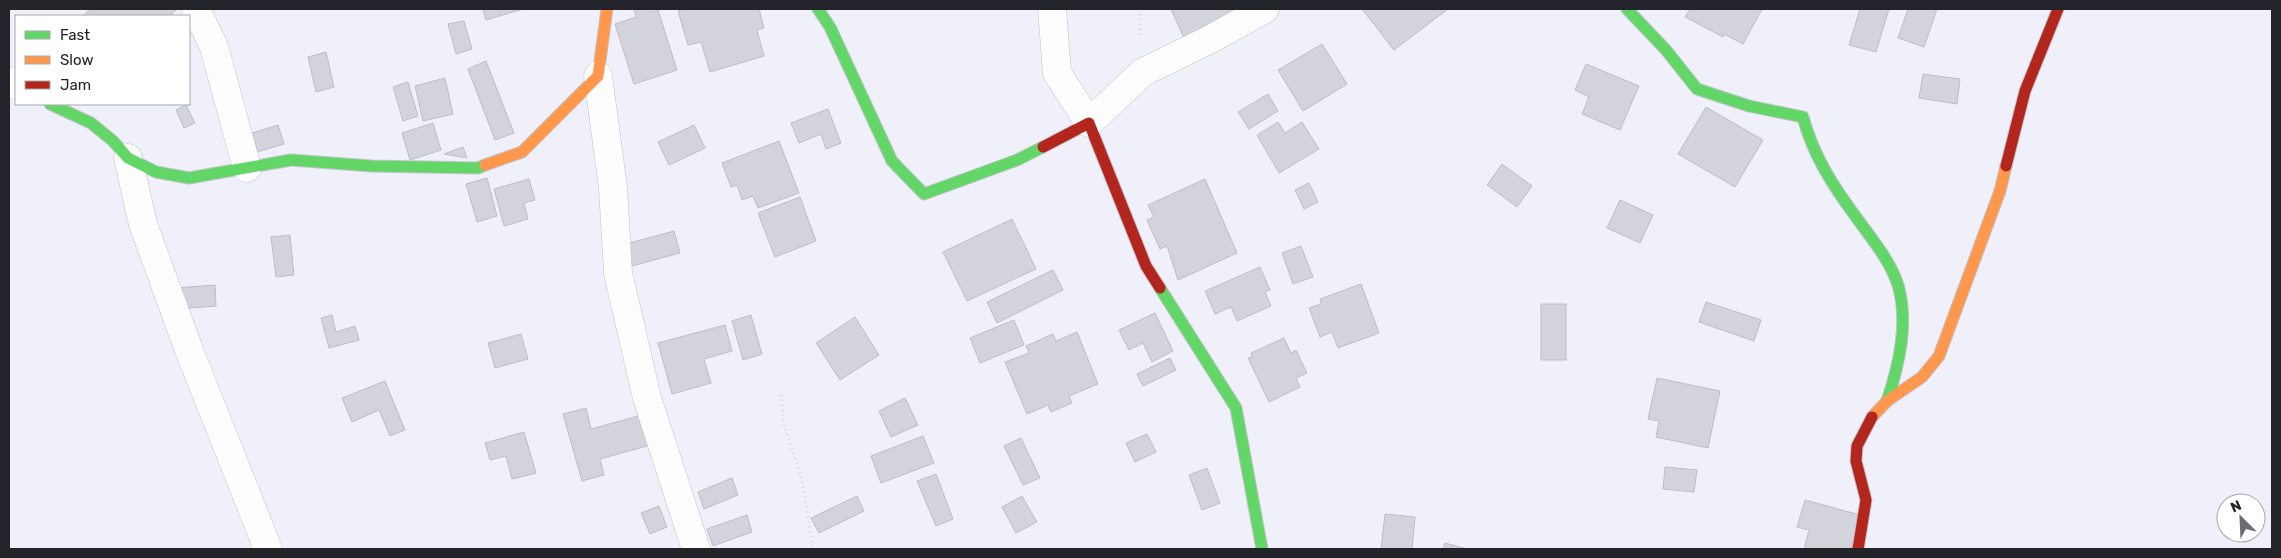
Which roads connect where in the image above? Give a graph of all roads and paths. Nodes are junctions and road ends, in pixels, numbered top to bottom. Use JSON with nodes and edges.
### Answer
{"nodes":[{"id":1,"x":196,"y":9,"type":"edge"},
{"id":2,"x":607,"y":9,"type":"edge"},
{"id":3,"x":818,"y":9,"type":"edge"},
{"id":4,"x":1052,"y":9,"type":"edge"},
{"id":5,"x":1264,"y":9,"type":"edge"},
{"id":6,"x":1627,"y":9,"type":"edge"},
{"id":7,"x":2058,"y":9,"type":"edge"},
{"id":8,"x":598,"y":76,"type":"junction"},
{"id":9,"x":52,"y":105,"type":"edge"},
{"id":10,"x":1089,"y":123,"type":"junction"},
{"id":11,"x":128,"y":158,"type":"junction"},
{"id":12,"x":247,"y":168,"type":"junction"},
{"id":13,"x":781,"y":395,"type":"dead end"},
{"id":14,"x":1887,"y":401,"type":"junction"},
{"id":15,"x":268,"y":549,"type":"edge"},
{"id":16,"x":696,"y":549,"type":"edge"},
{"id":17,"x":813,"y":549,"type":"edge"},
{"id":18,"x":1262,"y":549,"type":"edge"},
{"id":19,"x":1858,"y":549,"type":"edge"}],
"edges":[{"from":1,"to":12,"type":"street"},
{"from":2,"to":8,"type":"street"},
{"from":3,"to":10,"type":"street"},
{"from":4,"to":10,"type":"street"},
{"from":5,"to":10,"type":"street"},
{"from":6,"to":14,"type":"street"},
{"from":7,"to":14,"type":"street"},
{"from":8,"to":12,"type":"street"},
{"from":8,"to":16,"type":"street"},
{"from":9,"to":11,"type":"street"},
{"from":10,"to":18,"type":"street"},
{"from":11,"to":12,"type":"street"},
{"from":11,"to":15,"type":"street"},
{"from":13,"to":17,"type":"path"},
{"from":14,"to":19,"type":"street"}]}
